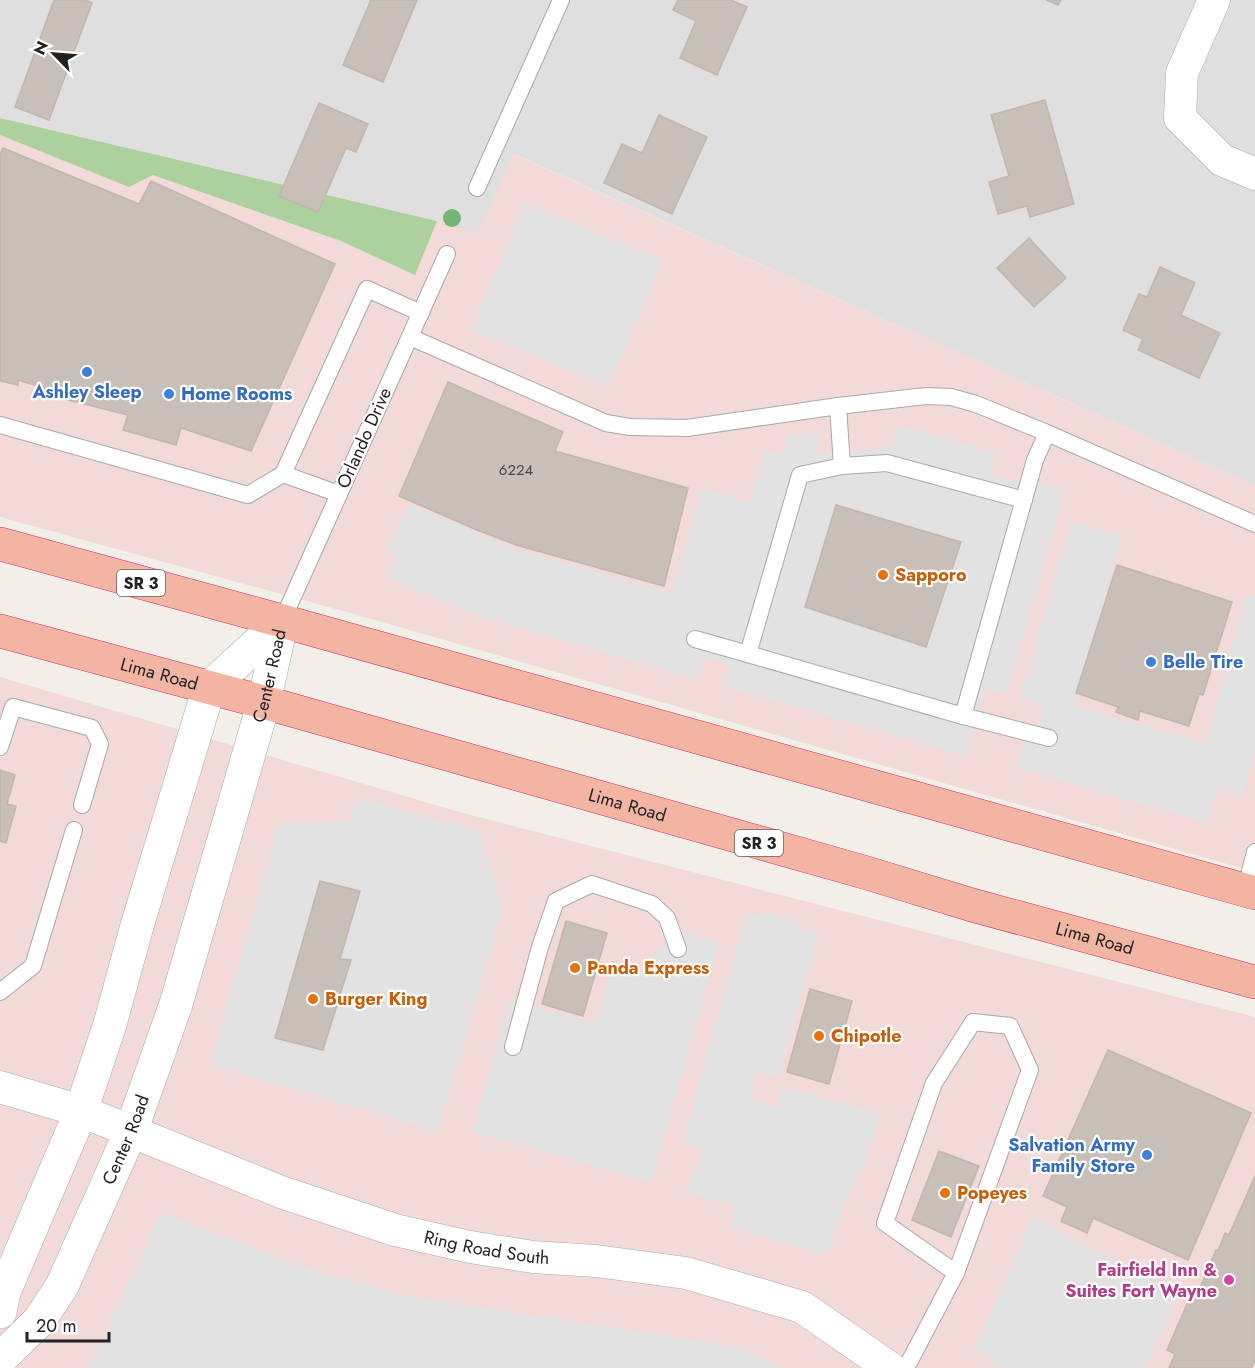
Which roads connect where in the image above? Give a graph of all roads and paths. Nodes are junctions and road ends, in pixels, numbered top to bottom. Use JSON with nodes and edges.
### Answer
{"nodes":[{"id":1,"x":561,"y":0,"type":"edge"},
{"id":2,"x":1214,"y":0,"type":"edge"},
{"id":3,"x":1255,"y":174,"type":"edge"},
{"id":4,"x":477,"y":188,"type":"dead end"},
{"id":5,"x":447,"y":254,"type":"dead end"},
{"id":6,"x":421,"y":313,"type":"junction"},
{"id":7,"x":410,"y":337,"type":"junction"},
{"id":8,"x":838,"y":406,"type":"junction"},
{"id":9,"x":0,"y":425,"type":"edge"},
{"id":10,"x":1047,"y":433,"type":"junction"},
{"id":11,"x":842,"y":466,"type":"junction"},
{"id":12,"x":283,"y":474,"type":"junction"},
{"id":13,"x":339,"y":494,"type":"junction"},
{"id":14,"x":1024,"y":500,"type":"junction"},
{"id":15,"x":1255,"y":524,"type":"edge"},
{"id":16,"x":0,"y":544,"type":"edge"},
{"id":17,"x":282,"y":621,"type":"junction"},
{"id":18,"x":0,"y":631,"type":"edge"},
{"id":19,"x":695,"y":639,"type":"dead end"},
{"id":20,"x":748,"y":654,"type":"junction"},
{"id":21,"x":209,"y":688,"type":"junction"},
{"id":22,"x":264,"y":702,"type":"junction"},
{"id":23,"x":963,"y":716,"type":"junction"},
{"id":24,"x":1049,"y":738,"type":"dead end"},
{"id":25,"x":0,"y":747,"type":"edge"},
{"id":26,"x":82,"y":805,"type":"dead end"},
{"id":27,"x":74,"y":830,"type":"dead end"},
{"id":28,"x":1255,"y":852,"type":"edge"},
{"id":29,"x":1250,"y":892,"type":"edge"},
{"id":30,"x":678,"y":949,"type":"dead end"},
{"id":31,"x":1255,"y":982,"type":"edge"},
{"id":32,"x":0,"y":992,"type":"edge"},
{"id":33,"x":513,"y":1047,"type":"dead end"},
{"id":34,"x":0,"y":1087,"type":"edge"},
{"id":35,"x":81,"y":1111,"type":"junction"},
{"id":36,"x":131,"y":1131,"type":"junction"},
{"id":37,"x":956,"y":1273,"type":"junction"},
{"id":38,"x":0,"y":1312,"type":"edge"},
{"id":39,"x":0,"y":1359,"type":"edge"},
{"id":40,"x":890,"y":1368,"type":"edge"},
{"id":41,"x":906,"y":1368,"type":"edge"}],
"edges":[{"from":1,"to":4,"type":"lane"},
{"from":2,"to":3,"type":"street"},
{"from":5,"to":6,"type":"lane","name":"Orlando Drive"},
{"from":6,"to":7,"type":"lane","name":"Orlando Drive"},
{"from":6,"to":12,"type":"lane"},
{"from":7,"to":8,"type":"lane"},
{"from":7,"to":13,"type":"lane","name":"Orlando Drive"},
{"from":8,"to":10,"type":"lane"},
{"from":8,"to":11,"type":"lane"},
{"from":9,"to":12,"type":"lane"},
{"from":10,"to":14,"type":"lane"},
{"from":10,"to":15,"type":"lane"},
{"from":11,"to":14,"type":"lane"},
{"from":11,"to":20,"type":"lane"},
{"from":12,"to":13,"type":"lane"},
{"from":13,"to":17,"type":"lane","name":"Orlando Drive"},
{"from":14,"to":23,"type":"lane"},
{"from":16,"to":17,"type":"highway","number":"SR 3"},
{"from":17,"to":21,"type":"street","name":"Center Road"},
{"from":17,"to":22,"type":"street","name":"Center Road"},
{"from":17,"to":29,"type":"highway","number":"SR 3"},
{"from":18,"to":21,"type":"highway","name":"Lima Road","number":"SR 3"},
{"from":19,"to":20,"type":"lane"},
{"from":20,"to":23,"type":"lane"},
{"from":21,"to":22,"type":"highway","name":"Lima Road","number":"SR 3"},
{"from":21,"to":35,"type":"street"},
{"from":22,"to":31,"type":"highway","name":"Lima Road","number":"SR 3"},
{"from":22,"to":36,"type":"street","name":"Center Road"},
{"from":23,"to":24,"type":"lane"},
{"from":25,"to":26,"type":"lane"},
{"from":27,"to":32,"type":"lane"},
{"from":28,"to":29,"type":"lane"},
{"from":30,"to":33,"type":"lane"},
{"from":34,"to":35,"type":"street","name":"Ring Road South"},
{"from":35,"to":36,"type":"street","name":"Ring Road South"},
{"from":35,"to":38,"type":"street"},
{"from":36,"to":39,"type":"street","name":"Center Road"},
{"from":36,"to":40,"type":"street","name":"Ring Road South"},
{"from":37,"to":37,"type":"lane"},
{"from":37,"to":41,"type":"lane"}]}
